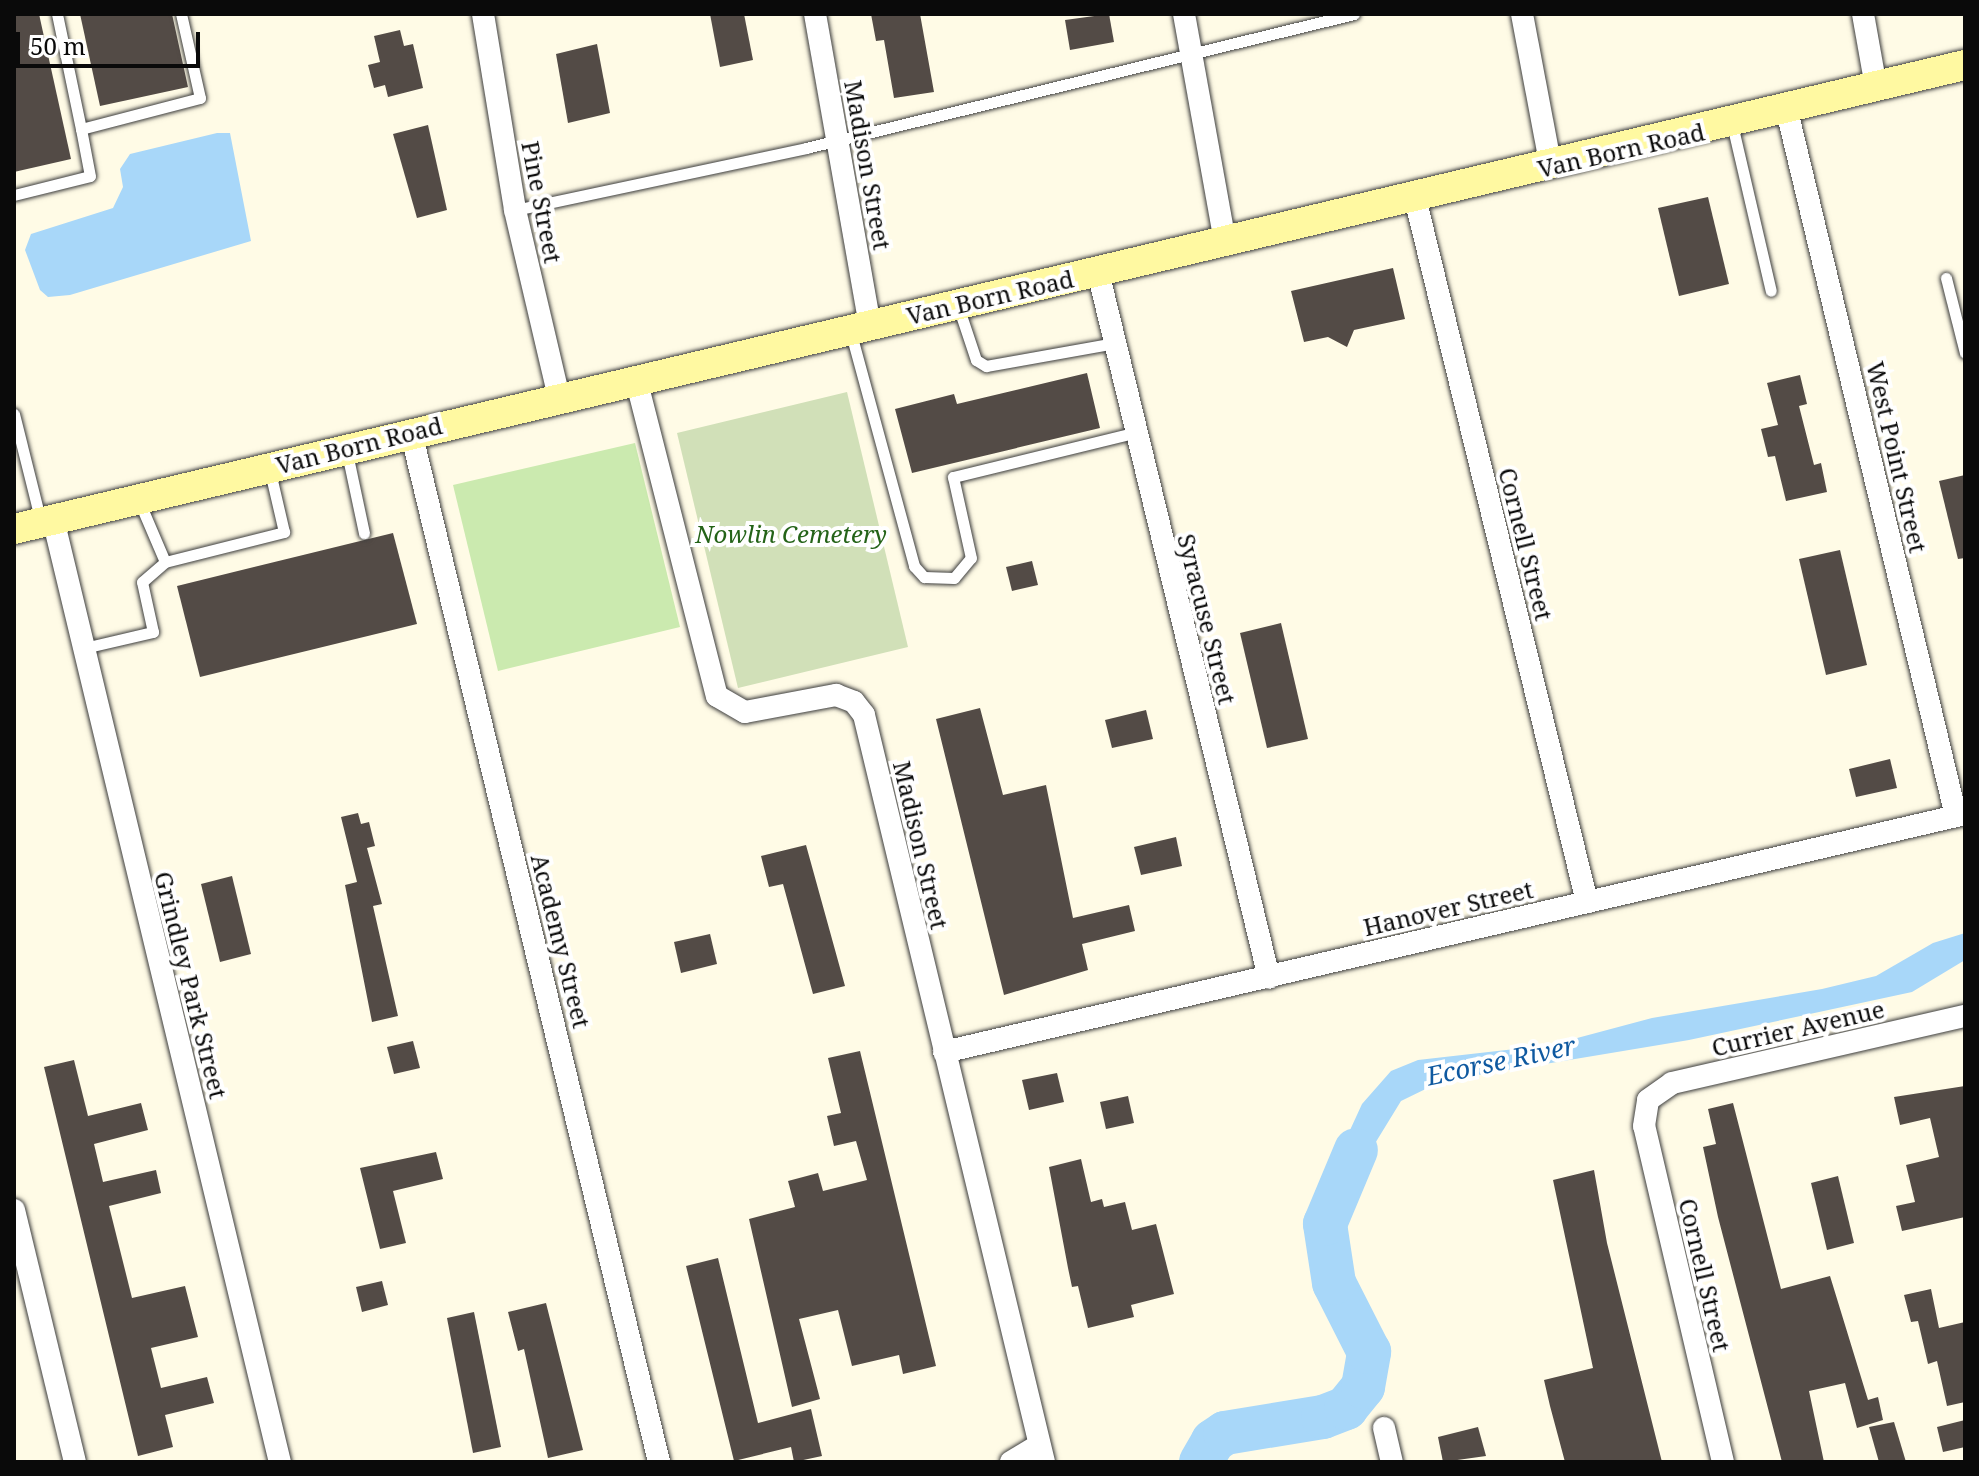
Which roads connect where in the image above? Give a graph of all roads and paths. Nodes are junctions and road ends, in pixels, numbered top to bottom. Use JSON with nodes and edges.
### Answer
{"nodes":[{"id":1,"x":57,"y":14,"type":"edge"},
{"id":2,"x":181,"y":14,"type":"edge"},
{"id":3,"x":483,"y":14,"type":"edge"},
{"id":4,"x":815,"y":14,"type":"edge"},
{"id":5,"x":1184,"y":14,"type":"edge"},
{"id":6,"x":1354,"y":14,"type":"edge"},
{"id":7,"x":1522,"y":14,"type":"edge"},
{"id":8,"x":1863,"y":14,"type":"edge"},
{"id":9,"x":1191,"y":54,"type":"junction"},
{"id":10,"x":1965,"y":65,"type":"edge"},
{"id":11,"x":1876,"y":87,"type":"junction"},
{"id":12,"x":1787,"y":111,"type":"junction"},
{"id":13,"x":1732,"y":124,"type":"junction"},
{"id":14,"x":81,"y":129,"type":"junction"},
{"id":15,"x":836,"y":138,"type":"junction"},
{"id":16,"x":1551,"y":167,"type":"junction"},
{"id":17,"x":14,"y":195,"type":"edge"},
{"id":18,"x":1415,"y":198,"type":"junction"},
{"id":19,"x":515,"y":210,"type":"junction"},
{"id":20,"x":1225,"y":241,"type":"junction"},
{"id":21,"x":1098,"y":272,"type":"junction"},
{"id":22,"x":1946,"y":278,"type":"dead end"},
{"id":23,"x":1771,"y":291,"type":"dead end"},
{"id":24,"x":958,"y":304,"type":"junction"},
{"id":25,"x":860,"y":327,"type":"junction"},
{"id":26,"x":1115,"y":343,"type":"junction"},
{"id":27,"x":1965,"y":353,"type":"edge"},
{"id":28,"x":636,"y":379,"type":"junction"},
{"id":29,"x":559,"y":398,"type":"junction"},
{"id":30,"x":14,"y":414,"type":"edge"},
{"id":31,"x":411,"y":432,"type":"junction"},
{"id":32,"x":1137,"y":432,"type":"junction"},
{"id":33,"x":346,"y":448,"type":"junction"},
{"id":34,"x":269,"y":467,"type":"junction"},
{"id":35,"x":138,"y":499,"type":"junction"},
{"id":36,"x":36,"y":523,"type":"edge"},
{"id":37,"x":364,"y":533,"type":"dead end"},
{"id":38,"x":165,"y":562,"type":"junction"},
{"id":39,"x":84,"y":648,"type":"junction"},
{"id":40,"x":1960,"y":815,"type":"edge"},
{"id":41,"x":1587,"y":902,"type":"junction"},
{"id":42,"x":1269,"y":978,"type":"junction"},
{"id":43,"x":1965,"y":1016,"type":"edge"},
{"id":44,"x":944,"y":1052,"type":"junction"},
{"id":45,"x":1648,"y":1100,"type":"joint"},
{"id":46,"x":14,"y":1210,"type":"edge"},
{"id":47,"x":1384,"y":1428,"type":"dead end"},
{"id":48,"x":1041,"y":1453,"type":"edge"},
{"id":49,"x":75,"y":1462,"type":"edge"},
{"id":50,"x":280,"y":1462,"type":"edge"},
{"id":51,"x":659,"y":1462,"type":"edge"},
{"id":52,"x":1011,"y":1462,"type":"edge"},
{"id":53,"x":1392,"y":1462,"type":"edge"},
{"id":54,"x":1723,"y":1462,"type":"edge"}],
"edges":[{"from":1,"to":14,"type":"lane"},
{"from":2,"to":14,"type":"lane"},
{"from":3,"to":19,"type":"street","name":"Pine Street"},
{"from":4,"to":15,"type":"street","name":"Madison Street"},
{"from":5,"to":9,"type":"street"},
{"from":6,"to":9,"type":"lane"},
{"from":7,"to":16,"type":"street"},
{"from":8,"to":11,"type":"street"},
{"from":9,"to":15,"type":"lane"},
{"from":9,"to":20,"type":"street"},
{"from":10,"to":11,"type":"main road","name":"Van Born Road"},
{"from":11,"to":12,"type":"main road","name":"Van Born Road"},
{"from":12,"to":13,"type":"main road","name":"Van Born Road"},
{"from":12,"to":40,"type":"street","name":"West Point Street"},
{"from":13,"to":16,"type":"main road","name":"Van Born Road"},
{"from":13,"to":23,"type":"lane"},
{"from":14,"to":17,"type":"lane"},
{"from":15,"to":19,"type":"lane"},
{"from":15,"to":25,"type":"street","name":"Madison Street"},
{"from":16,"to":18,"type":"main road","name":"Van Born Road"},
{"from":18,"to":20,"type":"main road","name":"Van Born Road"},
{"from":18,"to":41,"type":"street","name":"Cornell Street"},
{"from":19,"to":29,"type":"street","name":"Pine Street"},
{"from":20,"to":21,"type":"main road","name":"Van Born Road"},
{"from":21,"to":24,"type":"main road","name":"Van Born Road"},
{"from":21,"to":26,"type":"street","name":"Syracuse Street"},
{"from":22,"to":27,"type":"lane"},
{"from":24,"to":25,"type":"main road","name":"Van Born Road"},
{"from":24,"to":26,"type":"lane"},
{"from":25,"to":28,"type":"main road","name":"Van Born Road"},
{"from":25,"to":32,"type":"lane"},
{"from":26,"to":32,"type":"street","name":"Syracuse Street"},
{"from":28,"to":29,"type":"main road","name":"Van Born Road"},
{"from":28,"to":44,"type":"street","name":"Madison Street"},
{"from":29,"to":31,"type":"main road","name":"Van Born Road"},
{"from":30,"to":36,"type":"lane"},
{"from":31,"to":33,"type":"main road","name":"Van Born Road"},
{"from":31,"to":51,"type":"street","name":"Academy Street"},
{"from":32,"to":42,"type":"street","name":"Syracuse Street"},
{"from":33,"to":34,"type":"main road","name":"Van Born Road"},
{"from":33,"to":37,"type":"lane"},
{"from":34,"to":35,"type":"main road","name":"Van Born Road"},
{"from":34,"to":38,"type":"lane"},
{"from":35,"to":36,"type":"main road","name":"Van Born Road"},
{"from":35,"to":38,"type":"lane"},
{"from":36,"to":39,"type":"street","name":"Grindley Park Street"},
{"from":38,"to":39,"type":"lane"},
{"from":39,"to":50,"type":"street","name":"Grindley Park Street"},
{"from":40,"to":41,"type":"street","name":"Hanover Street"},
{"from":41,"to":42,"type":"street","name":"Hanover Street"},
{"from":42,"to":44,"type":"street","name":"Hanover Street"},
{"from":43,"to":45,"type":"street","name":"Currier Avenue"},
{"from":44,"to":48,"type":"street","name":"Madison Street"},
{"from":45,"to":54,"type":"street","name":"Cornell Street"},
{"from":46,"to":49,"type":"street"},
{"from":47,"to":53,"type":"street"},
{"from":48,"to":52,"type":"street"}]}
